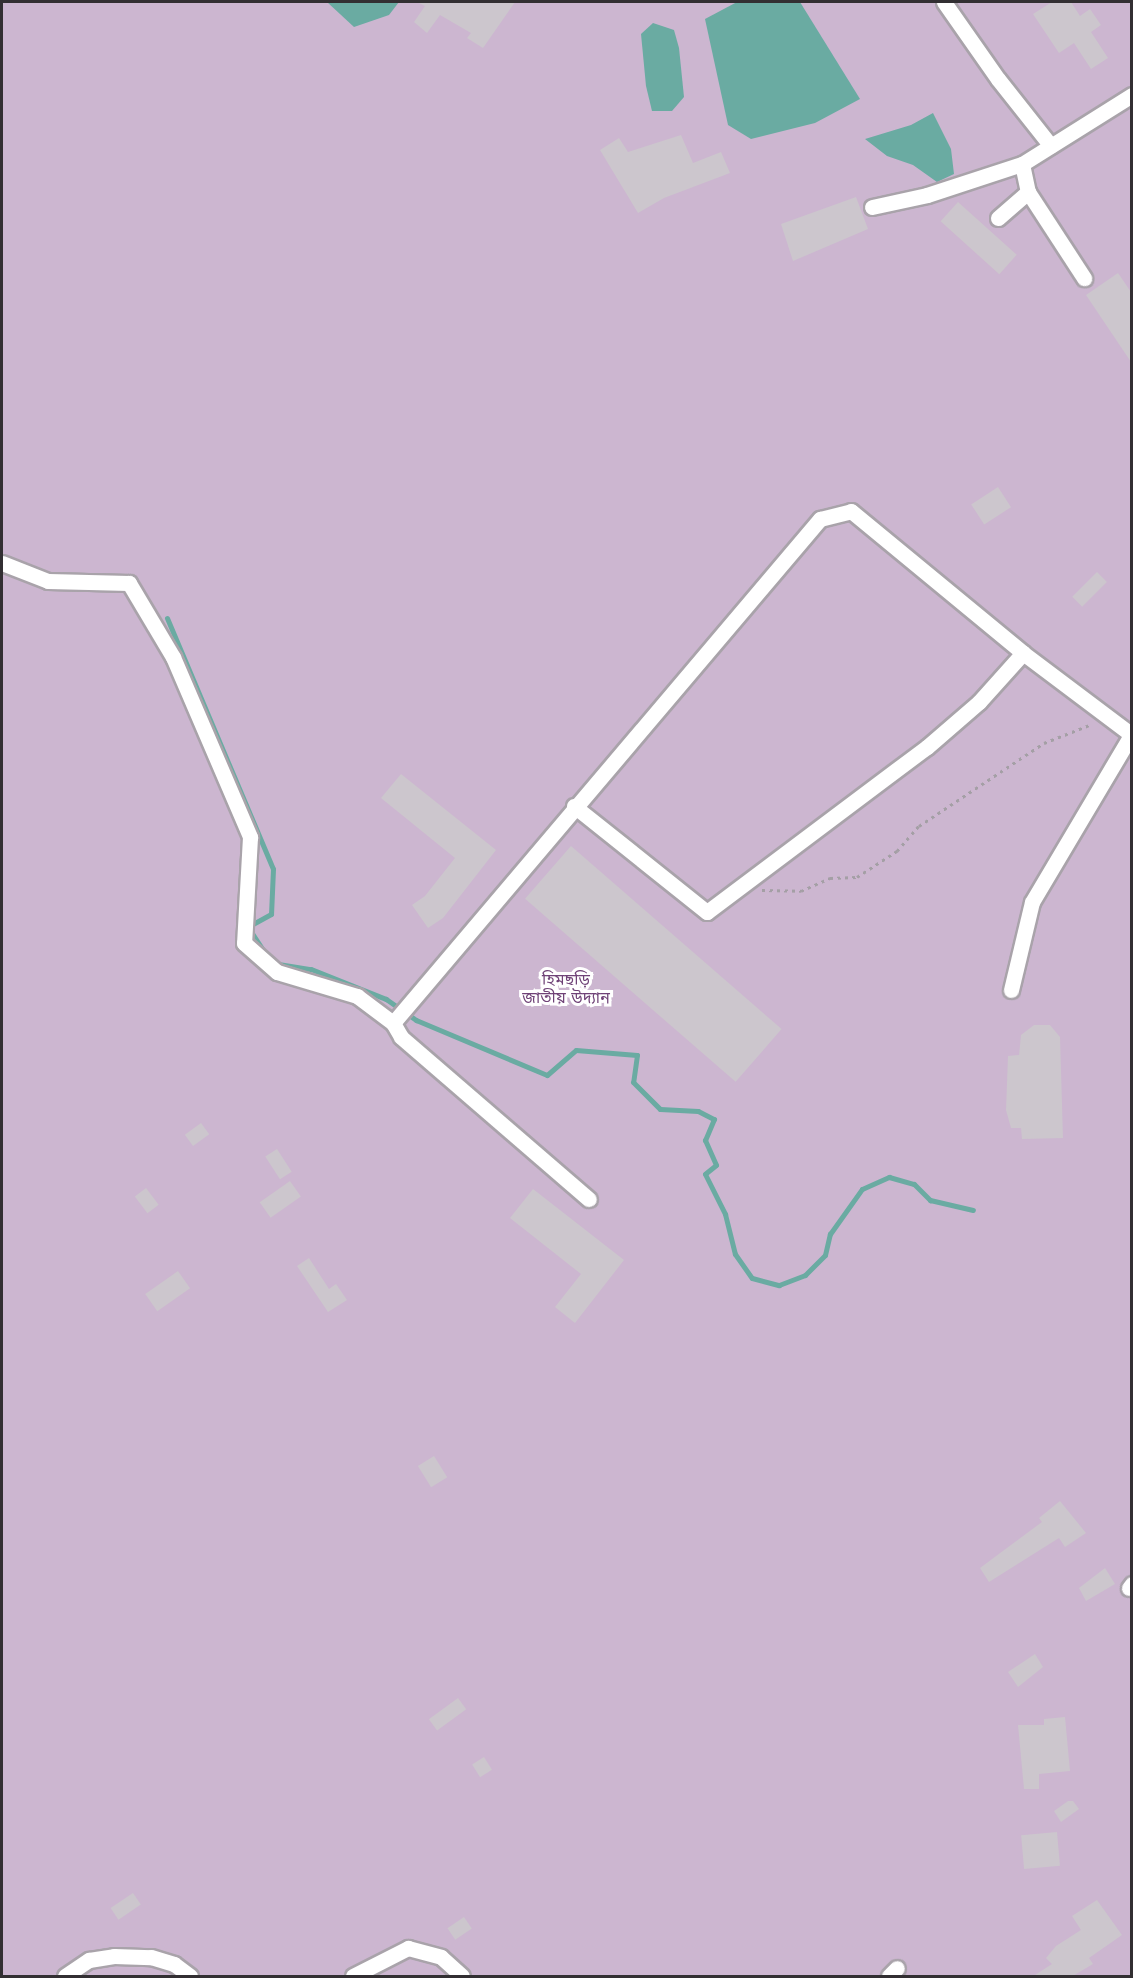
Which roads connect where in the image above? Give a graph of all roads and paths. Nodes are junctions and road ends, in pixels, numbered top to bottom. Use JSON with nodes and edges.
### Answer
{"nodes":[{"id":1,"x":944,"y":2,"type":"edge"},
{"id":2,"x":1131,"y":95,"type":"edge"},
{"id":3,"x":1051,"y":146,"type":"junction"},
{"id":4,"x":1022,"y":164,"type":"junction"},
{"id":5,"x":1028,"y":192,"type":"junction"},
{"id":6,"x":872,"y":207,"type":"dead end"},
{"id":7,"x":998,"y":219,"type":"dead end"},
{"id":8,"x":1084,"y":278,"type":"dead end"},
{"id":9,"x":2,"y":563,"type":"edge"},
{"id":10,"x":1023,"y":653,"type":"junction"},
{"id":11,"x":1108,"y":717,"type":"junction"},
{"id":12,"x":1131,"y":735,"type":"edge"},
{"id":13,"x":574,"y":806,"type":"junction"},
{"id":14,"x":738,"y":889,"type":"junction"},
{"id":15,"x":1011,"y":990,"type":"dead end"},
{"id":16,"x":393,"y":1023,"type":"junction"},
{"id":17,"x":589,"y":1198,"type":"dead end"},
{"id":18,"x":65,"y":1977,"type":"edge"},
{"id":19,"x":190,"y":1977,"type":"edge"},
{"id":20,"x":353,"y":1977,"type":"edge"},
{"id":21,"x":462,"y":1977,"type":"edge"}],
"edges":[{"from":1,"to":3,"type":"street"},
{"from":2,"to":3,"type":"street"},
{"from":3,"to":4,"type":"street"},
{"from":4,"to":5,"type":"street"},
{"from":4,"to":6,"type":"street"},
{"from":5,"to":7,"type":"street"},
{"from":5,"to":8,"type":"street"},
{"from":9,"to":16,"type":"street"},
{"from":10,"to":11,"type":"street"},
{"from":10,"to":13,"type":"street"},
{"from":10,"to":14,"type":"street"},
{"from":11,"to":12,"type":"street"},
{"from":11,"to":14,"type":"path"},
{"from":12,"to":15,"type":"street"},
{"from":13,"to":14,"type":"street"},
{"from":13,"to":16,"type":"street"},
{"from":16,"to":17,"type":"street"},
{"from":18,"to":19,"type":"street"},
{"from":20,"to":21,"type":"street"}]}
